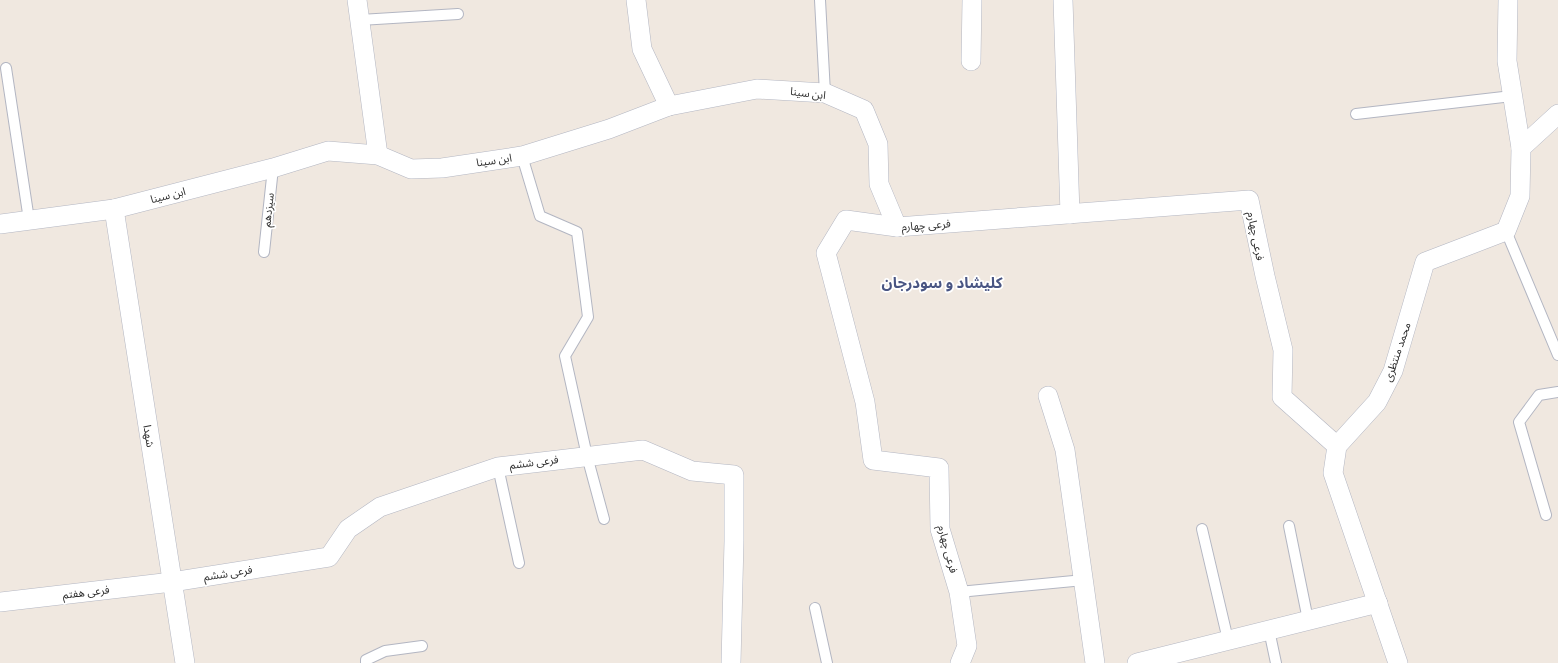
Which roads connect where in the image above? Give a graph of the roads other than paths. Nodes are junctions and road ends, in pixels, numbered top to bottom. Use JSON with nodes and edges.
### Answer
{"nodes":[{"id":1,"x":357,"y":0,"type":"edge"},
{"id":2,"x":636,"y":0,"type":"edge"},
{"id":3,"x":820,"y":0,"type":"edge"},
{"id":4,"x":972,"y":0,"type":"edge"},
{"id":5,"x":1063,"y":0,"type":"edge"},
{"id":6,"x":1508,"y":0,"type":"edge"},
{"id":7,"x":458,"y":14,"type":"dead end"},
{"id":8,"x":360,"y":20,"type":"junction"},
{"id":9,"x":972,"y":60,"type":"dead end"},
{"id":10,"x":6,"y":68,"type":"dead end"},
{"id":11,"x":825,"y":93,"type":"junction"},
{"id":12,"x":1512,"y":96,"type":"junction"},
{"id":13,"x":669,"y":106,"type":"junction"},
{"id":14,"x":1356,"y":114,"type":"dead end"},
{"id":15,"x":1558,"y":114,"type":"edge"},
{"id":16,"x":1521,"y":148,"type":"junction"},
{"id":17,"x":378,"y":155,"type":"junction"},
{"id":18,"x":522,"y":156,"type":"junction"},
{"id":19,"x":273,"y":168,"type":"junction"},
{"id":20,"x":114,"y":209,"type":"junction"},
{"id":21,"x":1070,"y":214,"type":"junction"},
{"id":22,"x":29,"y":220,"type":"junction"},
{"id":23,"x":0,"y":224,"type":"edge"},
{"id":24,"x":897,"y":227,"type":"junction"},
{"id":25,"x":1506,"y":231,"type":"junction"},
{"id":26,"x":264,"y":252,"type":"dead end"},
{"id":27,"x":1558,"y":355,"type":"edge"},
{"id":28,"x":1558,"y":392,"type":"edge"},
{"id":29,"x":1048,"y":396,"type":"dead end"},
{"id":30,"x":1337,"y":446,"type":"junction"},
{"id":31,"x":587,"y":456,"type":"junction"},
{"id":32,"x":498,"y":466,"type":"junction"},
{"id":33,"x":1546,"y":515,"type":"dead end"},
{"id":34,"x":604,"y":519,"type":"dead end"},
{"id":35,"x":1289,"y":526,"type":"dead end"},
{"id":36,"x":1202,"y":529,"type":"dead end"},
{"id":37,"x":519,"y":563,"type":"dead end"},
{"id":38,"x":1084,"y":580,"type":"junction"},
{"id":39,"x":172,"y":582,"type":"junction"},
{"id":40,"x":959,"y":592,"type":"junction"},
{"id":41,"x":0,"y":602,"type":"edge"},
{"id":42,"x":1378,"y":603,"type":"junction"},
{"id":43,"x":815,"y":608,"type":"dead end"},
{"id":44,"x":1308,"y":620,"type":"junction"},
{"id":45,"x":1269,"y":630,"type":"junction"},
{"id":46,"x":1228,"y":640,"type":"junction"},
{"id":47,"x":422,"y":646,"type":"dead end"},
{"id":48,"x":185,"y":663,"type":"edge"},
{"id":49,"x":366,"y":663,"type":"edge"},
{"id":50,"x":731,"y":663,"type":"edge"},
{"id":51,"x":827,"y":663,"type":"edge"},
{"id":52,"x":960,"y":663,"type":"edge"},
{"id":53,"x":1095,"y":663,"type":"edge"},
{"id":54,"x":1137,"y":663,"type":"edge"},
{"id":55,"x":1276,"y":663,"type":"edge"},
{"id":56,"x":1398,"y":663,"type":"edge"}],
"edges":[{"from":1,"to":8,"type":"street"},
{"from":2,"to":13,"type":"street"},
{"from":3,"to":11,"type":"lane"},
{"from":4,"to":9,"type":"street"},
{"from":5,"to":21,"type":"street"},
{"from":6,"to":12,"type":"street"},
{"from":7,"to":8,"type":"lane"},
{"from":8,"to":17,"type":"street"},
{"from":10,"to":22,"type":"lane"},
{"from":11,"to":13,"type":"street","name":"ابن سینا"},
{"from":11,"to":24,"type":"street","name":"ابن سینا"},
{"from":12,"to":14,"type":"lane"},
{"from":12,"to":16,"type":"street"},
{"from":13,"to":18,"type":"street","name":"ابن سینا"},
{"from":15,"to":16,"type":"street"},
{"from":16,"to":25,"type":"street"},
{"from":17,"to":18,"type":"street","name":"ابن سینا"},
{"from":17,"to":19,"type":"street","name":"ابن سینا"},
{"from":18,"to":31,"type":"lane"},
{"from":19,"to":20,"type":"street","name":"ابن سینا"},
{"from":19,"to":26,"type":"lane","name":"سیزدهم"},
{"from":20,"to":22,"type":"street","name":"ابن سینا"},
{"from":20,"to":39,"type":"street","name":"شهدا"},
{"from":21,"to":24,"type":"street","name":"فرعی چهارم"},
{"from":21,"to":30,"type":"street","name":"فرعی چهارم"},
{"from":22,"to":23,"type":"street","name":"ابن سینا"},
{"from":24,"to":40,"type":"street","name":"فرعی چهارم"},
{"from":25,"to":27,"type":"lane"},
{"from":25,"to":30,"type":"street","name":"محمد منتظری"},
{"from":28,"to":33,"type":"lane"},
{"from":29,"to":38,"type":"street"},
{"from":30,"to":42,"type":"street"},
{"from":31,"to":32,"type":"street","name":"فرعی ششم"},
{"from":31,"to":34,"type":"lane"},
{"from":31,"to":50,"type":"street","name":"فرعی ششم"},
{"from":32,"to":37,"type":"lane"},
{"from":32,"to":39,"type":"street","name":"فرعی ششم"},
{"from":35,"to":44,"type":"lane"},
{"from":36,"to":46,"type":"lane"},
{"from":38,"to":40,"type":"lane"},
{"from":38,"to":53,"type":"street"},
{"from":39,"to":41,"type":"street","name":"فرعی هفتم"},
{"from":39,"to":48,"type":"street","name":"شهدا"},
{"from":40,"to":52,"type":"street","name":"فرعی چهارم"},
{"from":42,"to":44,"type":"street"},
{"from":42,"to":56,"type":"street"},
{"from":43,"to":51,"type":"lane"},
{"from":44,"to":45,"type":"street"},
{"from":45,"to":46,"type":"street"},
{"from":45,"to":55,"type":"lane"},
{"from":46,"to":54,"type":"street"},
{"from":47,"to":49,"type":"lane"}]}
